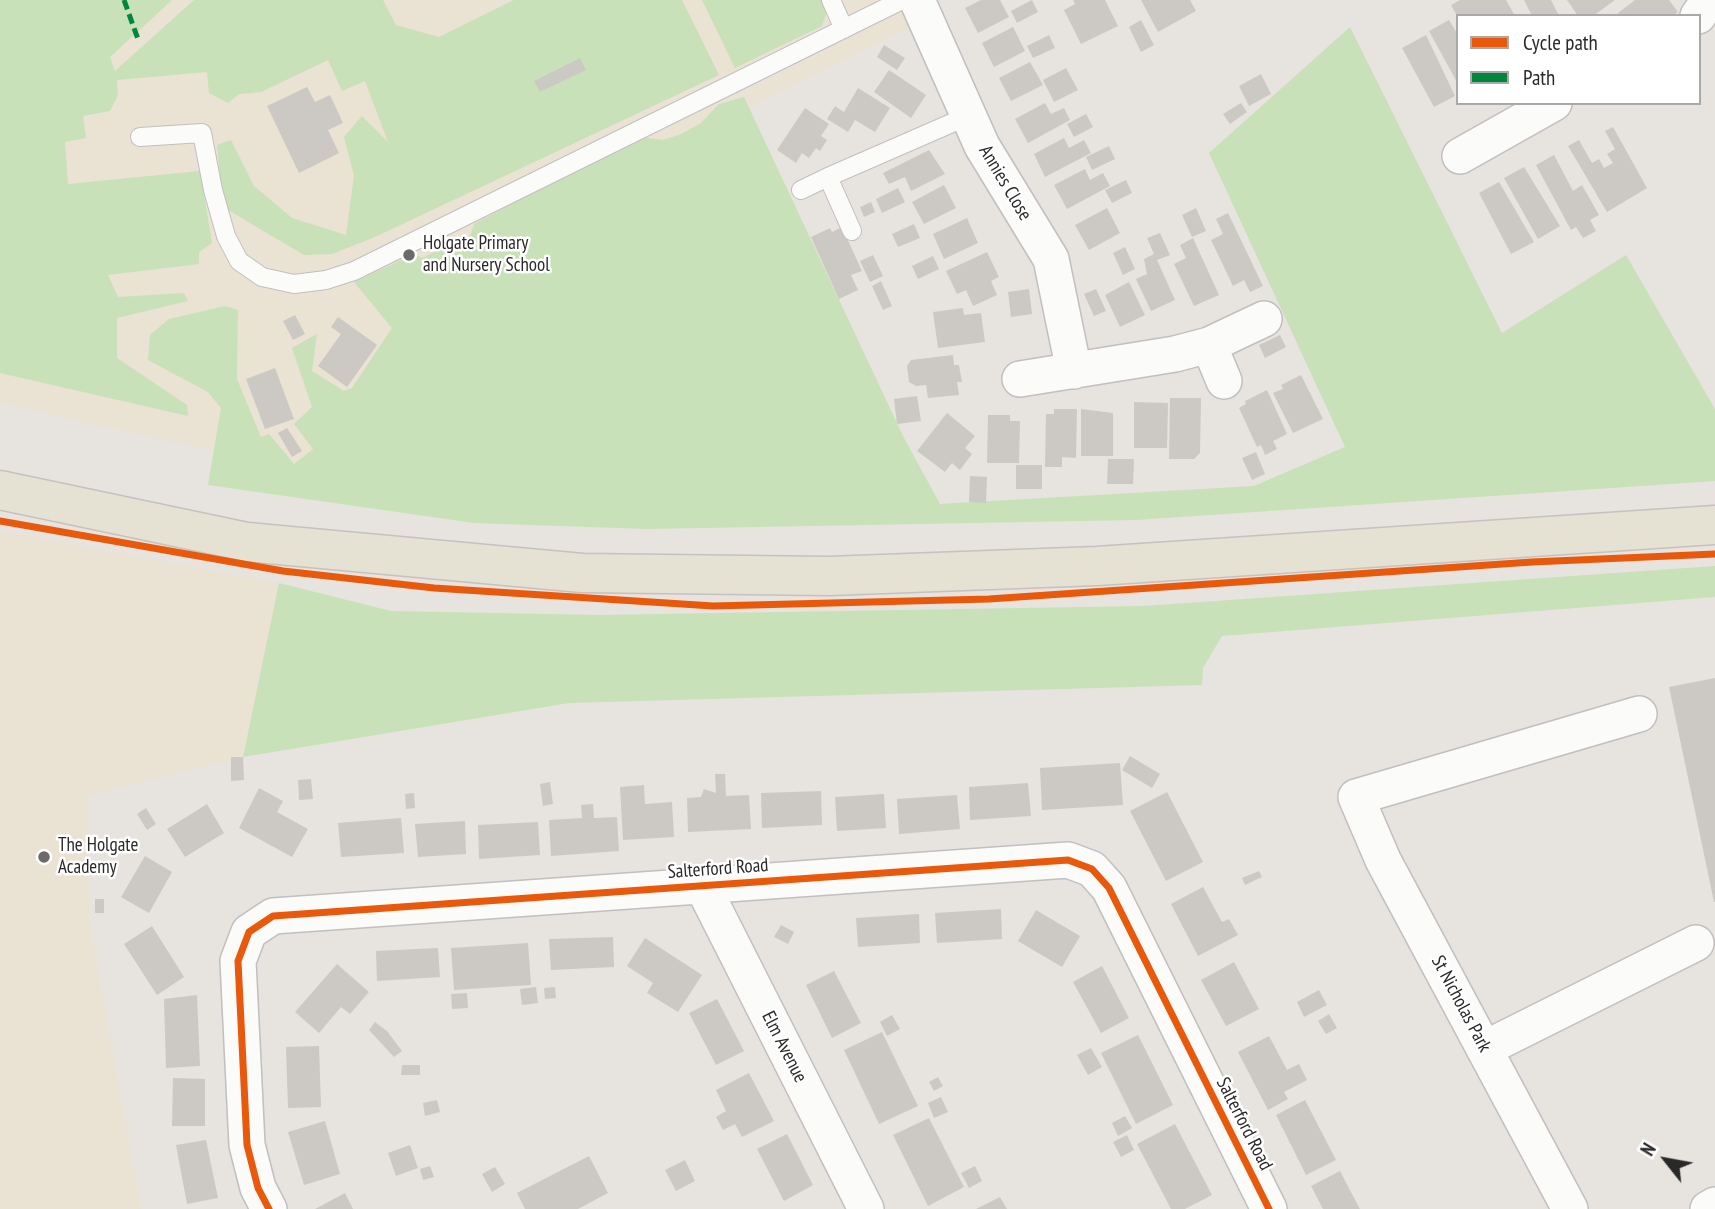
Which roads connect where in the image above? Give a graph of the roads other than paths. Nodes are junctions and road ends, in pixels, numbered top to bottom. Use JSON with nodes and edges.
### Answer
{"nodes":[{"id":1,"x":831,"y":0,"type":"edge"},
{"id":2,"x":902,"y":0,"type":"edge"},
{"id":3,"x":917,"y":0,"type":"edge"},
{"id":4,"x":844,"y":29,"type":"junction"},
{"id":5,"x":1550,"y":105,"type":"edge"},
{"id":6,"x":968,"y":116,"type":"junction"},
{"id":7,"x":140,"y":137,"type":"dead end"},
{"id":8,"x":1460,"y":156,"type":"dead end"},
{"id":9,"x":828,"y":177,"type":"junction"},
{"id":10,"x":801,"y":190,"type":"dead end"},
{"id":11,"x":852,"y":231,"type":"dead end"},
{"id":12,"x":1264,"y":319,"type":"dead end"},
{"id":13,"x":1209,"y":345,"type":"junction"},
{"id":14,"x":1074,"y":371,"type":"junction"},
{"id":15,"x":1020,"y":379,"type":"dead end"},
{"id":16,"x":1224,"y":381,"type":"dead end"},
{"id":17,"x":0,"y":490,"type":"edge"},
{"id":18,"x":1715,"y":524,"type":"edge"},
{"id":19,"x":1639,"y":714,"type":"dead end"},
{"id":20,"x":702,"y":886,"type":"junction"},
{"id":21,"x":1696,"y":943,"type":"dead end"},
{"id":22,"x":1484,"y":1049,"type":"junction"},
{"id":23,"x":1715,"y":1205,"type":"edge"},
{"id":24,"x":269,"y":1209,"type":"edge"},
{"id":25,"x":866,"y":1209,"type":"edge"},
{"id":26,"x":1269,"y":1209,"type":"edge"},
{"id":27,"x":1570,"y":1209,"type":"edge"},
{"id":28,"x":1708,"y":1209,"type":"edge"}],
"edges":[{"from":1,"to":4,"type":"lane"},
{"from":2,"to":4,"type":"lane"},
{"from":3,"to":6,"type":"street","name":"Annies Close"},
{"from":4,"to":7,"type":"lane"},
{"from":5,"to":8,"type":"street"},
{"from":6,"to":9,"type":"lane"},
{"from":6,"to":14,"type":"street","name":"Annies Close"},
{"from":9,"to":10,"type":"lane"},
{"from":9,"to":11,"type":"lane"},
{"from":12,"to":13,"type":"street"},
{"from":13,"to":14,"type":"street"},
{"from":13,"to":16,"type":"street"},
{"from":14,"to":15,"type":"street"},
{"from":17,"to":18,"type":"main road"},
{"from":19,"to":22,"type":"street","name":"St Nicholas Park"},
{"from":20,"to":24,"type":"street","name":"Salterford Road"},
{"from":20,"to":25,"type":"street","name":"Elm Avenue"},
{"from":20,"to":26,"type":"street","name":"Salterford Road"},
{"from":21,"to":22,"type":"street"},
{"from":22,"to":27,"type":"street","name":"St Nicholas Park"},
{"from":23,"to":28,"type":"street"}]}
